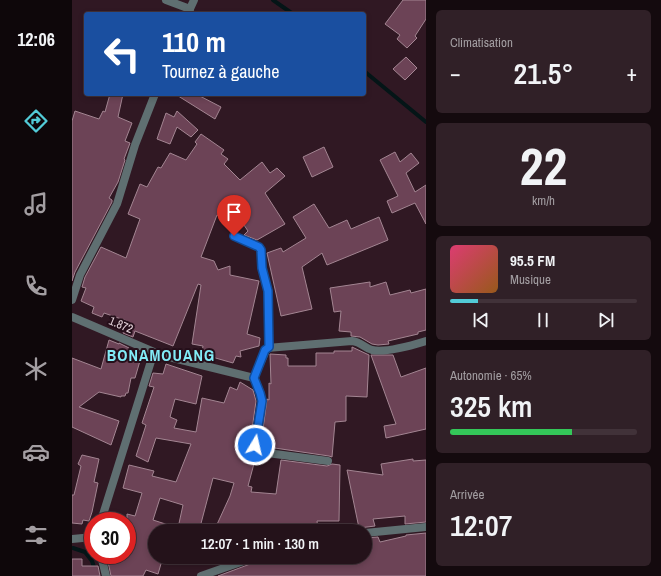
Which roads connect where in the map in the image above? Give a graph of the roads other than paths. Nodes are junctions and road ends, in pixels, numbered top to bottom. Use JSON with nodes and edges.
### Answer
{"nodes":[{"id":1,"x":166,"y":0,"type":"edge"},
{"id":2,"x":194,"y":0,"type":"edge"},
{"id":3,"x":189,"y":11,"type":"edge"},
{"id":4,"x":154,"y":96,"type":"edge"},
{"id":5,"x":234,"y":236,"type":"dead end"},
{"id":6,"x":72,"y":300,"type":"edge"},
{"id":7,"x":72,"y":317,"type":"edge"},
{"id":8,"x":426,"y":341,"type":"edge"},
{"id":9,"x":269,"y":347,"type":"junction"},
{"id":10,"x":161,"y":355,"type":"junction"},
{"id":11,"x":254,"y":378,"type":"junction"},
{"id":12,"x":328,"y":461,"type":"dead end"},
{"id":13,"x":104,"y":512,"type":"edge"},
{"id":14,"x":426,"y":526,"type":"edge"},
{"id":15,"x":372,"y":532,"type":"edge"},
{"id":16,"x":84,"y":538,"type":"edge"},
{"id":17,"x":72,"y":539,"type":"edge"},
{"id":18,"x":103,"y":564,"type":"edge"},
{"id":19,"x":236,"y":564,"type":"edge"},
{"id":20,"x":106,"y":576,"type":"edge"},
{"id":21,"x":201,"y":576,"type":"edge"}],
"edges":[{"from":1,"to":3,"type":"street"},
{"from":2,"to":3,"type":"street"},
{"from":4,"to":6,"type":"street"},
{"from":5,"to":9,"type":"street"},
{"from":7,"to":10,"type":"street","name":"1.872"},
{"from":8,"to":9,"type":"street"},
{"from":9,"to":11,"type":"street"},
{"from":10,"to":11,"type":"street","name":"1.872"},
{"from":10,"to":13,"type":"street"},
{"from":11,"to":12,"type":"street"},
{"from":14,"to":15,"type":"street"},
{"from":16,"to":17,"type":"street"},
{"from":18,"to":20,"type":"street"},
{"from":19,"to":21,"type":"street"}]}
